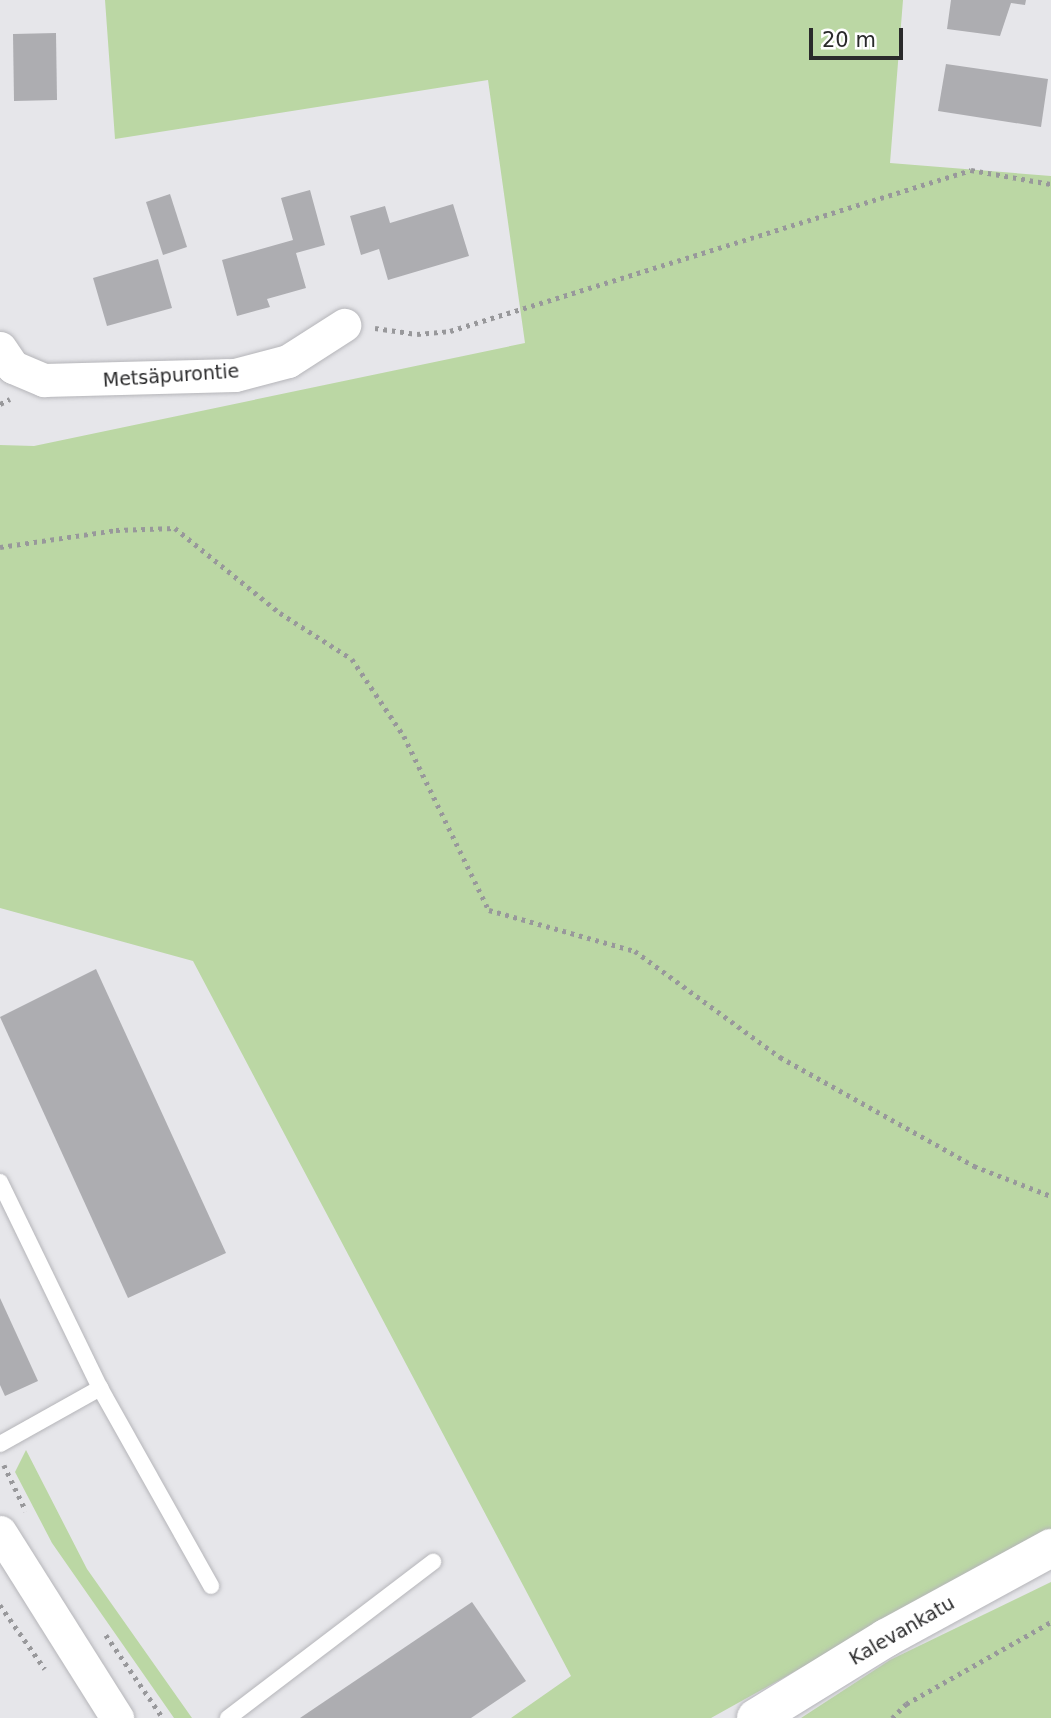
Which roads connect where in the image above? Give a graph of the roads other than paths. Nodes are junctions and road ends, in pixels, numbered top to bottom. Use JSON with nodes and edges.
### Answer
{"nodes":[{"id":1,"x":344,"y":325,"type":"road end"},
{"id":2,"x":0,"y":348,"type":"edge"},
{"id":3,"x":0,"y":1182,"type":"edge"},
{"id":4,"x":100,"y":1388,"type":"junction"},
{"id":5,"x":0,"y":1444,"type":"edge"},
{"id":6,"x":0,"y":1532,"type":"edge"},
{"id":7,"x":1051,"y":1548,"type":"edge"},
{"id":8,"x":433,"y":1562,"type":"dead end"},
{"id":9,"x":211,"y":1586,"type":"dead end"},
{"id":10,"x":117,"y":1718,"type":"edge"},
{"id":11,"x":229,"y":1718,"type":"edge"},
{"id":12,"x":756,"y":1718,"type":"edge"}],
"edges":[{"from":1,"to":2,"type":"street","name":"Metsäpurontie"},
{"from":3,"to":4,"type":"lane"},
{"from":4,"to":5,"type":"lane"},
{"from":4,"to":9,"type":"lane"},
{"from":6,"to":10,"type":"street"},
{"from":7,"to":12,"type":"main road","name":"Kalevankatu"},
{"from":8,"to":11,"type":"lane"}]}
